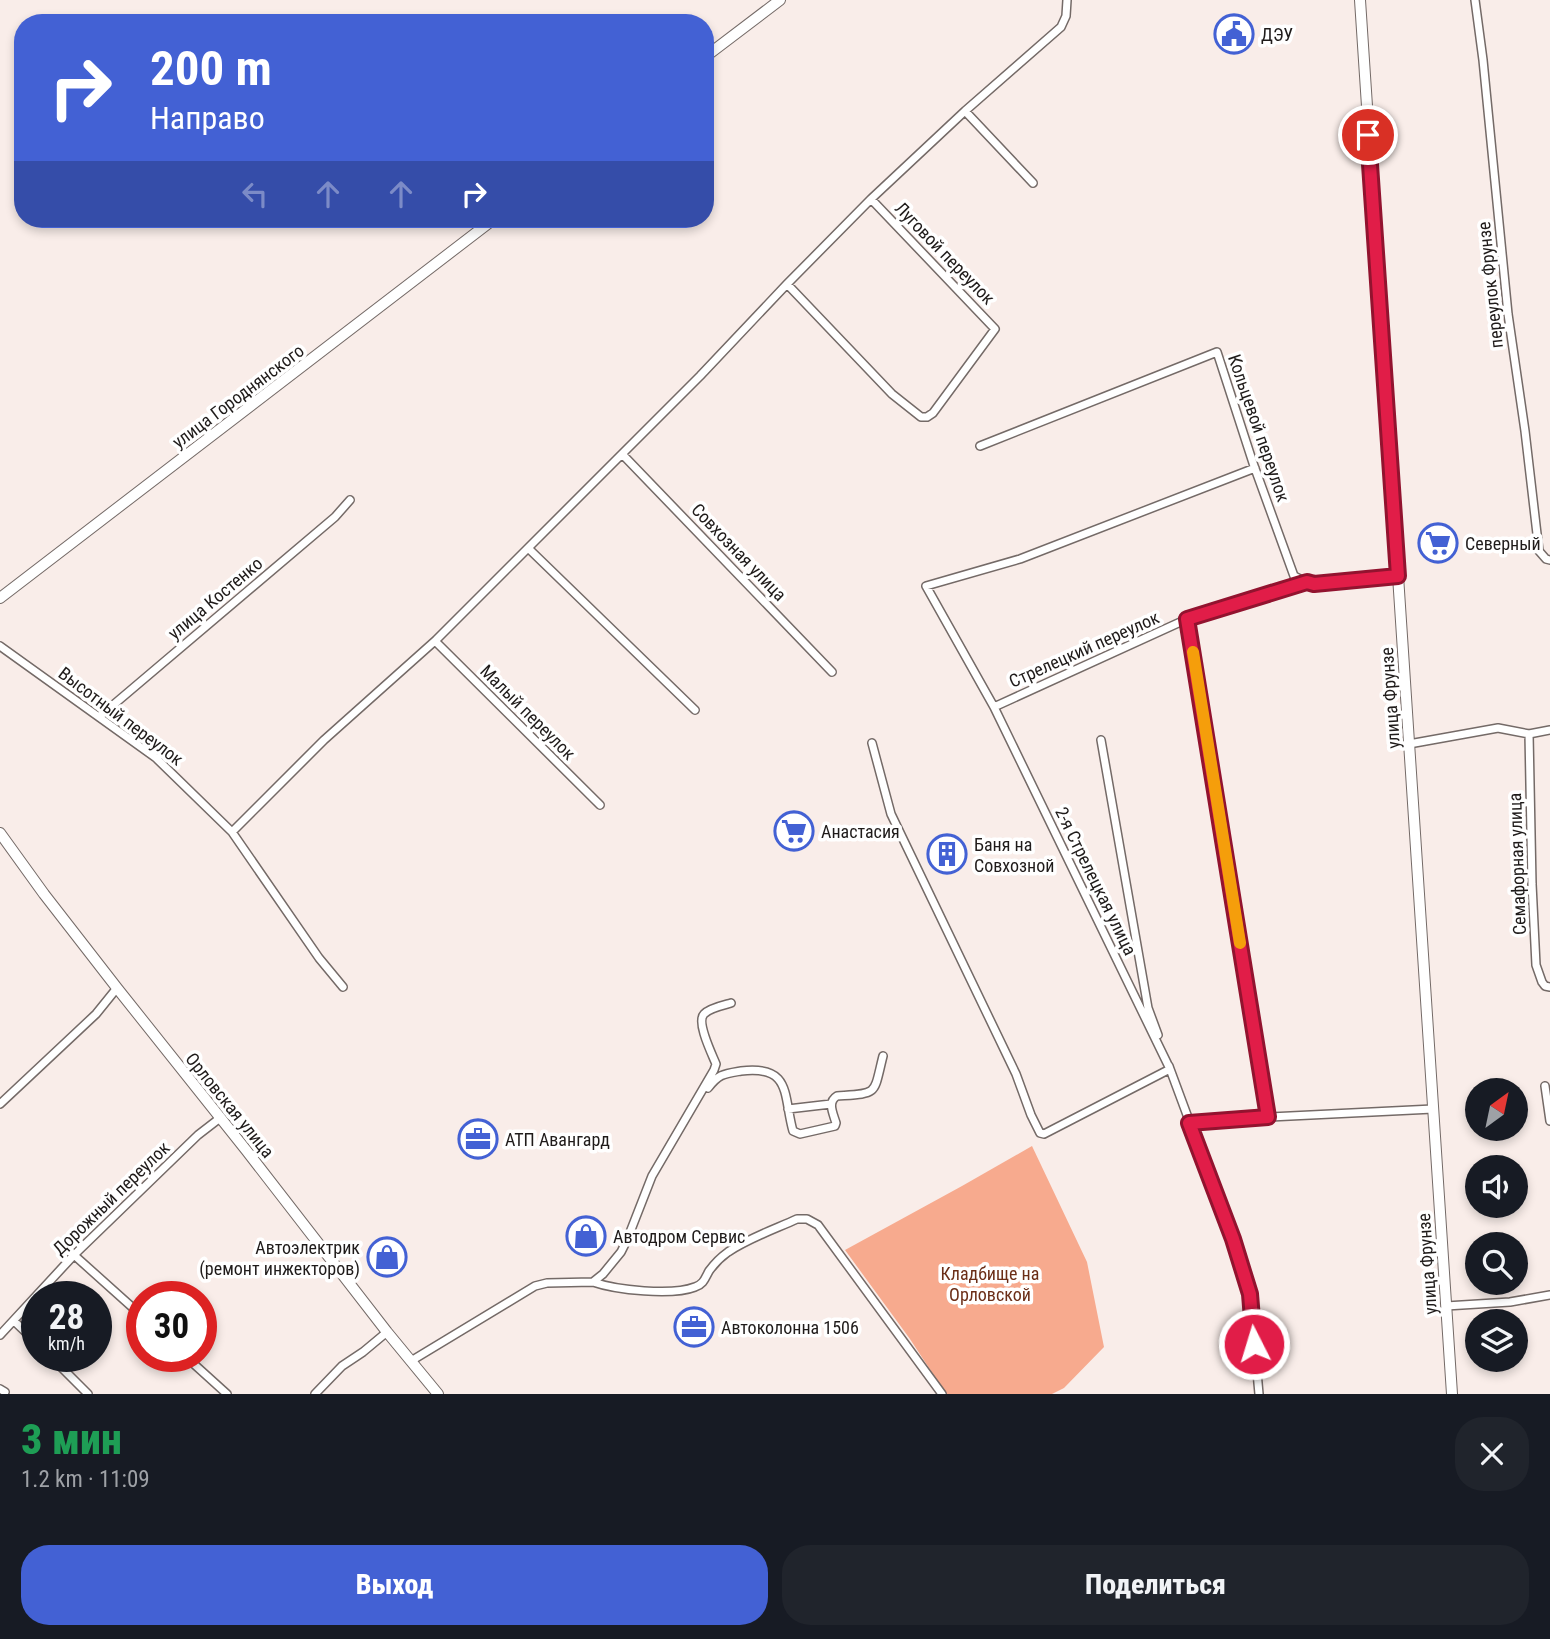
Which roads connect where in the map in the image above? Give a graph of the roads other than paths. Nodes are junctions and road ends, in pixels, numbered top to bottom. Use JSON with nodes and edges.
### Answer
{"nodes":[{"id":1,"x":780,"y":0,"type":"edge"},
{"id":2,"x":1067,"y":0,"type":"edge"},
{"id":3,"x":1353,"y":0,"type":"edge"},
{"id":4,"x":1360,"y":0,"type":"edge"},
{"id":5,"x":1475,"y":0,"type":"edge"},
{"id":6,"x":1363,"y":44,"type":"junction"},
{"id":7,"x":714,"y":50,"type":"edge"},
{"id":8,"x":965,"y":111,"type":"junction"},
{"id":9,"x":1033,"y":183,"type":"dead end"},
{"id":10,"x":872,"y":199,"type":"junction"},
{"id":11,"x":482,"y":228,"type":"edge"},
{"id":12,"x":787,"y":284,"type":"junction"},
{"id":13,"x":980,"y":446,"type":"dead end"},
{"id":14,"x":623,"y":454,"type":"junction"},
{"id":15,"x":1255,"y":468,"type":"junction"},
{"id":16,"x":350,"y":500,"type":"dead end"},
{"id":17,"x":528,"y":548,"type":"junction"},
{"id":18,"x":1550,"y":560,"type":"edge"},
{"id":19,"x":1398,"y":576,"type":"junction"},
{"id":20,"x":1307,"y":582,"type":"junction"},
{"id":21,"x":0,"y":598,"type":"edge"},
{"id":22,"x":1187,"y":619,"type":"junction"},
{"id":23,"x":435,"y":641,"type":"junction"},
{"id":24,"x":0,"y":646,"type":"edge"},
{"id":25,"x":832,"y":672,"type":"dead end"},
{"id":26,"x":994,"y":707,"type":"junction"},
{"id":27,"x":695,"y":710,"type":"dead end"},
{"id":28,"x":99,"y":717,"type":"junction"},
{"id":29,"x":1550,"y":730,"type":"edge"},
{"id":30,"x":1530,"y":734,"type":"junction"},
{"id":31,"x":1101,"y":740,"type":"dead end"},
{"id":32,"x":872,"y":743,"type":"dead end"},
{"id":33,"x":1409,"y":744,"type":"junction"},
{"id":34,"x":600,"y":804,"type":"dead end"},
{"id":35,"x":232,"y":832,"type":"junction"},
{"id":36,"x":0,"y":833,"type":"edge"},
{"id":37,"x":344,"y":986,"type":"dead end"},
{"id":38,"x":1550,"y":987,"type":"edge"},
{"id":39,"x":117,"y":988,"type":"junction"},
{"id":40,"x":731,"y":1003,"type":"dead end"},
{"id":41,"x":883,"y":1056,"type":"dead end"},
{"id":42,"x":716,"y":1064,"type":"junction"},
{"id":43,"x":1170,"y":1069,"type":"junction"},
{"id":44,"x":726,"y":1073,"type":"junction"},
{"id":45,"x":1545,"y":1086,"type":"dead end"},
{"id":46,"x":702,"y":1092,"type":"junction"},
{"id":47,"x":0,"y":1104,"type":"edge"},
{"id":48,"x":831,"y":1104,"type":"junction"},
{"id":49,"x":788,"y":1109,"type":"junction"},
{"id":50,"x":1433,"y":1109,"type":"junction"},
{"id":51,"x":1268,"y":1117,"type":"junction"},
{"id":52,"x":220,"y":1118,"type":"junction"},
{"id":53,"x":1550,"y":1121,"type":"edge"},
{"id":54,"x":1189,"y":1123,"type":"junction"},
{"id":55,"x":74,"y":1255,"type":"junction"},
{"id":56,"x":593,"y":1282,"type":"junction"},
{"id":57,"x":1550,"y":1295,"type":"edge"},
{"id":58,"x":126,"y":1302,"type":"edge"},
{"id":59,"x":1446,"y":1306,"type":"junction"},
{"id":60,"x":14,"y":1321,"type":"junction"},
{"id":61,"x":21,"y":1328,"type":"edge"},
{"id":62,"x":387,"y":1332,"type":"junction"},
{"id":63,"x":0,"y":1335,"type":"edge"},
{"id":64,"x":431,"y":1349,"type":"junction"},
{"id":65,"x":416,"y":1358,"type":"junction"},
{"id":66,"x":66,"y":1372,"type":"edge"},
{"id":67,"x":202,"y":1372,"type":"edge"},
{"id":68,"x":421,"y":1374,"type":"junction"},
{"id":69,"x":88,"y":1394,"type":"edge"},
{"id":70,"x":226,"y":1394,"type":"edge"},
{"id":71,"x":315,"y":1394,"type":"edge"},
{"id":72,"x":438,"y":1394,"type":"edge"},
{"id":73,"x":942,"y":1394,"type":"edge"},
{"id":74,"x":1259,"y":1394,"type":"edge"},
{"id":75,"x":1452,"y":1394,"type":"edge"}],
"edges":[{"from":1,"to":7,"type":"street"},
{"from":2,"to":8,"type":"street"},
{"from":3,"to":6,"type":"street"},
{"from":4,"to":6,"type":"street","name":"улица Фрунзе"},
{"from":5,"to":18,"type":"street","name":"переулок Фрунзе"},
{"from":6,"to":19,"type":"street","name":"улица Фрунзе"},
{"from":8,"to":9,"type":"street"},
{"from":8,"to":10,"type":"street"},
{"from":10,"to":12,"type":"street"},
{"from":10,"to":12,"type":"street","name":"Луговой переулок"},
{"from":11,"to":21,"type":"street","name":"улица Городнянского"},
{"from":12,"to":14,"type":"street"},
{"from":13,"to":15,"type":"street","name":"Кольцевой переулок"},
{"from":14,"to":17,"type":"street"},
{"from":14,"to":25,"type":"street","name":"Совхозная улица"},
{"from":15,"to":20,"type":"street","name":"Кольцевой переулок"},
{"from":15,"to":26,"type":"street","name":"2-я Стрелецкая улица"},
{"from":16,"to":28,"type":"street","name":"улица Костенко"},
{"from":17,"to":23,"type":"street"},
{"from":17,"to":27,"type":"street"},
{"from":19,"to":20,"type":"street"},
{"from":19,"to":33,"type":"street","name":"улица Фрунзе"},
{"from":20,"to":22,"type":"street","name":"Стрелецкий переулок"},
{"from":22,"to":26,"type":"street","name":"Стрелецкий переулок"},
{"from":22,"to":51,"type":"street"},
{"from":23,"to":34,"type":"street","name":"Малый переулок"},
{"from":23,"to":35,"type":"street"},
{"from":24,"to":28,"type":"street","name":"Высотный переулок"},
{"from":26,"to":43,"type":"street","name":"2-я Стрелецкая улица"},
{"from":28,"to":35,"type":"street","name":"Высотный переулок"},
{"from":29,"to":30,"type":"street"},
{"from":30,"to":33,"type":"street"},
{"from":30,"to":38,"type":"street","name":"Семафорная улица"},
{"from":31,"to":43,"type":"street","name":"2-я Стрелецкая улица"},
{"from":32,"to":43,"type":"street"},
{"from":33,"to":50,"type":"street","name":"улица Фрунзе"},
{"from":35,"to":37,"type":"street","name":"Высотный переулок"},
{"from":36,"to":39,"type":"street","name":"Орловская улица"},
{"from":39,"to":47,"type":"street"},
{"from":39,"to":52,"type":"street","name":"Орловская улица"},
{"from":40,"to":42,"type":"street"},
{"from":41,"to":48,"type":"street"},
{"from":42,"to":44,"type":"street"},
{"from":42,"to":46,"type":"street"},
{"from":43,"to":54,"type":"street","name":"2-я Стрелецкая улица"},
{"from":44,"to":46,"type":"street"},
{"from":44,"to":49,"type":"street"},
{"from":45,"to":53,"type":"street"},
{"from":46,"to":56,"type":"street"},
{"from":48,"to":49,"type":"street"},
{"from":48,"to":49,"type":"street"},
{"from":50,"to":51,"type":"street"},
{"from":50,"to":59,"type":"street","name":"улица Фрунзе"},
{"from":51,"to":54,"type":"street"},
{"from":52,"to":55,"type":"street","name":"Дорожный переулок"},
{"from":52,"to":62,"type":"street","name":"Орловская улица"},
{"from":54,"to":74,"type":"street","name":"2-я Стрелецкая улица"},
{"from":55,"to":58,"type":"street"},
{"from":55,"to":60,"type":"street","name":"Дорожный переулок"},
{"from":56,"to":64,"type":"street"},
{"from":56,"to":73,"type":"street"},
{"from":57,"to":59,"type":"street"},
{"from":59,"to":75,"type":"street","name":"улица Фрунзе"},
{"from":60,"to":61,"type":"street"},
{"from":60,"to":63,"type":"street","name":"Дорожный переулок"},
{"from":62,"to":65,"type":"street","name":"Орловская улица"},
{"from":62,"to":71,"type":"street"},
{"from":64,"to":65,"type":"street"},
{"from":64,"to":68,"type":"street"},
{"from":65,"to":68,"type":"street","name":"Орловская улица"},
{"from":66,"to":69,"type":"street"},
{"from":67,"to":70,"type":"street"},
{"from":68,"to":72,"type":"street","name":"Орловская улица"}]}
